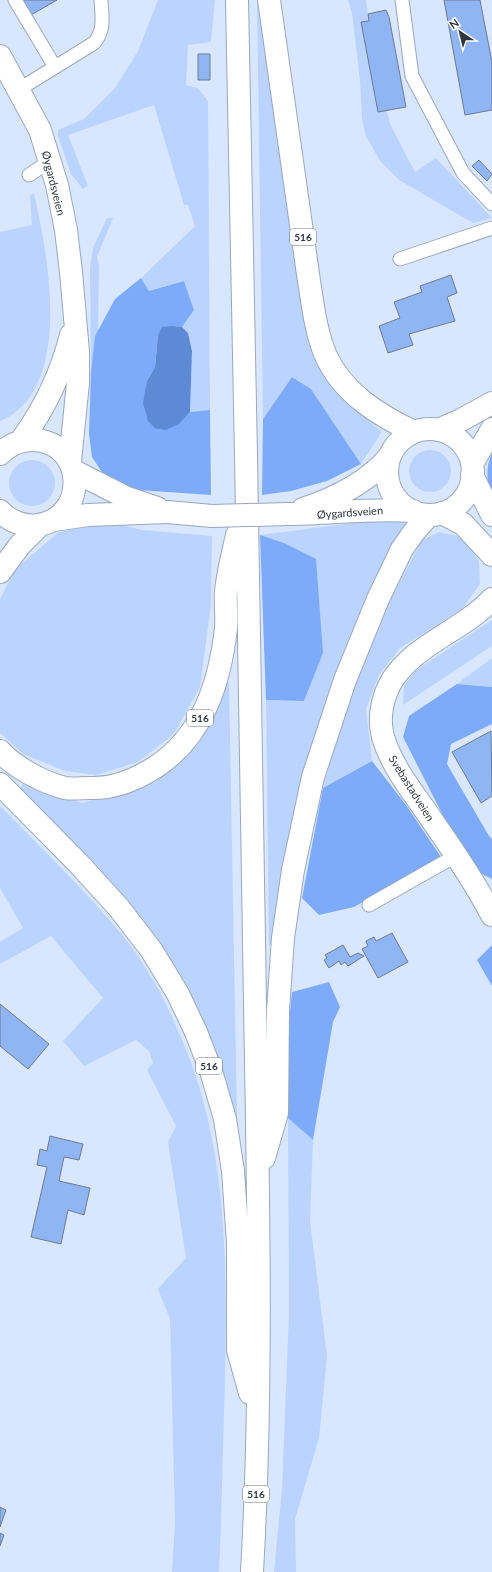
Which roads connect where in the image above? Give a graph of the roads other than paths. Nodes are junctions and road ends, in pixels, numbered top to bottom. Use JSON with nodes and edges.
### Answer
{"nodes":[{"id":1,"x":15,"y":0,"type":"edge"},
{"id":2,"x":101,"y":0,"type":"edge"},
{"id":3,"x":237,"y":0,"type":"edge"},
{"id":4,"x":269,"y":0,"type":"edge"},
{"id":5,"x":402,"y":0,"type":"edge"},
{"id":6,"x":0,"y":56,"type":"edge"},
{"id":7,"x":56,"y":67,"type":"junction"},
{"id":8,"x":18,"y":90,"type":"junction"},
{"id":9,"x":50,"y":162,"type":"junction"},
{"id":10,"x":29,"y":175,"type":"dead end"},
{"id":11,"x":492,"y":204,"type":"edge"},
{"id":12,"x":492,"y":228,"type":"edge"},
{"id":13,"x":400,"y":258,"type":"dead end"},
{"id":14,"x":74,"y":320,"type":"junction"},
{"id":15,"x":492,"y":403,"type":"edge"},
{"id":16,"x":492,"y":429,"type":"edge"},
{"id":17,"x":438,"y":430,"type":"junction"},
{"id":18,"x":414,"y":432,"type":"junction"},
{"id":19,"x":8,"y":447,"type":"edge"},
{"id":20,"x":389,"y":457,"type":"junction"},
{"id":21,"x":72,"y":466,"type":"junction"},
{"id":22,"x":472,"y":470,"type":"junction"},
{"id":23,"x":246,"y":486,"type":"junction"},
{"id":24,"x":316,"y":510,"type":"junction"},
{"id":25,"x":0,"y":511,"type":"edge"},
{"id":26,"x":167,"y":512,"type":"junction"},
{"id":27,"x":428,"y":513,"type":"junction"},
{"id":28,"x":492,"y":516,"type":"edge"},
{"id":29,"x":47,"y":522,"type":"junction"},
{"id":30,"x":492,"y":555,"type":"edge"},
{"id":31,"x":0,"y":572,"type":"edge"},
{"id":32,"x":492,"y":599,"type":"edge"},
{"id":33,"x":0,"y":751,"type":"edge"},
{"id":34,"x":0,"y":784,"type":"edge"},
{"id":35,"x":457,"y":855,"type":"junction"},
{"id":36,"x":369,"y":906,"type":"dead end"},
{"id":37,"x":492,"y":915,"type":"edge"},
{"id":38,"x":257,"y":1180,"type":"junction"},
{"id":39,"x":257,"y":1416,"type":"junction"},
{"id":40,"x":252,"y":1572,"type":"edge"}],
"edges":[{"from":1,"to":7,"type":"lane"},
{"from":2,"to":7,"type":"lane"},
{"from":3,"to":23,"type":"main road","number":"516"},
{"from":4,"to":18,"type":"main road","number":"516"},
{"from":5,"to":11,"type":"lane"},
{"from":6,"to":8,"type":"main road","name":"Øygardsveien"},
{"from":7,"to":8,"type":"lane"},
{"from":8,"to":9,"type":"main road","name":"Øygardsveien"},
{"from":9,"to":10,"type":"lane"},
{"from":9,"to":14,"type":"main road","name":"Øygardsveien"},
{"from":12,"to":13,"type":"lane"},
{"from":14,"to":19,"type":"main road","name":"Øygardsveien"},
{"from":14,"to":21,"type":"main road","name":"Øygardsveien"},
{"from":15,"to":17,"type":"main road"},
{"from":16,"to":22,"type":"main road"},
{"from":17,"to":18,"type":"main road","name":"Øygardsveien"},
{"from":17,"to":22,"type":"main road","name":"Øygardsveien"},
{"from":18,"to":20,"type":"main road","name":"Øygardsveien"},
{"from":19,"to":21,"type":"main road","name":"Øygardsveien"},
{"from":20,"to":24,"type":"main road","name":"Øygardsveien"},
{"from":20,"to":27,"type":"main road","name":"Øygardsveien"},
{"from":21,"to":26,"type":"main road","name":"Øygardsveien"},
{"from":21,"to":29,"type":"main road","name":"Øygardsveien"},
{"from":22,"to":27,"type":"main road"},
{"from":22,"to":28,"type":"main road"},
{"from":23,"to":33,"type":"main road","number":"516"},
{"from":23,"to":38,"type":"main road","number":"516"},
{"from":24,"to":26,"type":"main road","name":"Øygardsveien","bridge":true},
{"from":24,"to":27,"type":"main road","name":"Øygardsveien"},
{"from":25,"to":29,"type":"main road","name":"Øygardsveien"},
{"from":26,"to":29,"type":"main road","name":"Øygardsveien"},
{"from":27,"to":30,"type":"main road"},
{"from":27,"to":38,"type":"main road","number":"516"},
{"from":29,"to":31,"type":"main road"},
{"from":32,"to":35,"type":"main road","name":"Svebastadveien"},
{"from":34,"to":39,"type":"main road","number":"516"},
{"from":35,"to":36,"type":"lane"},
{"from":35,"to":37,"type":"main road","name":"Svebastadveien"},
{"from":38,"to":39,"type":"main road","number":"516"},
{"from":39,"to":40,"type":"main road","number":"516"}]}
